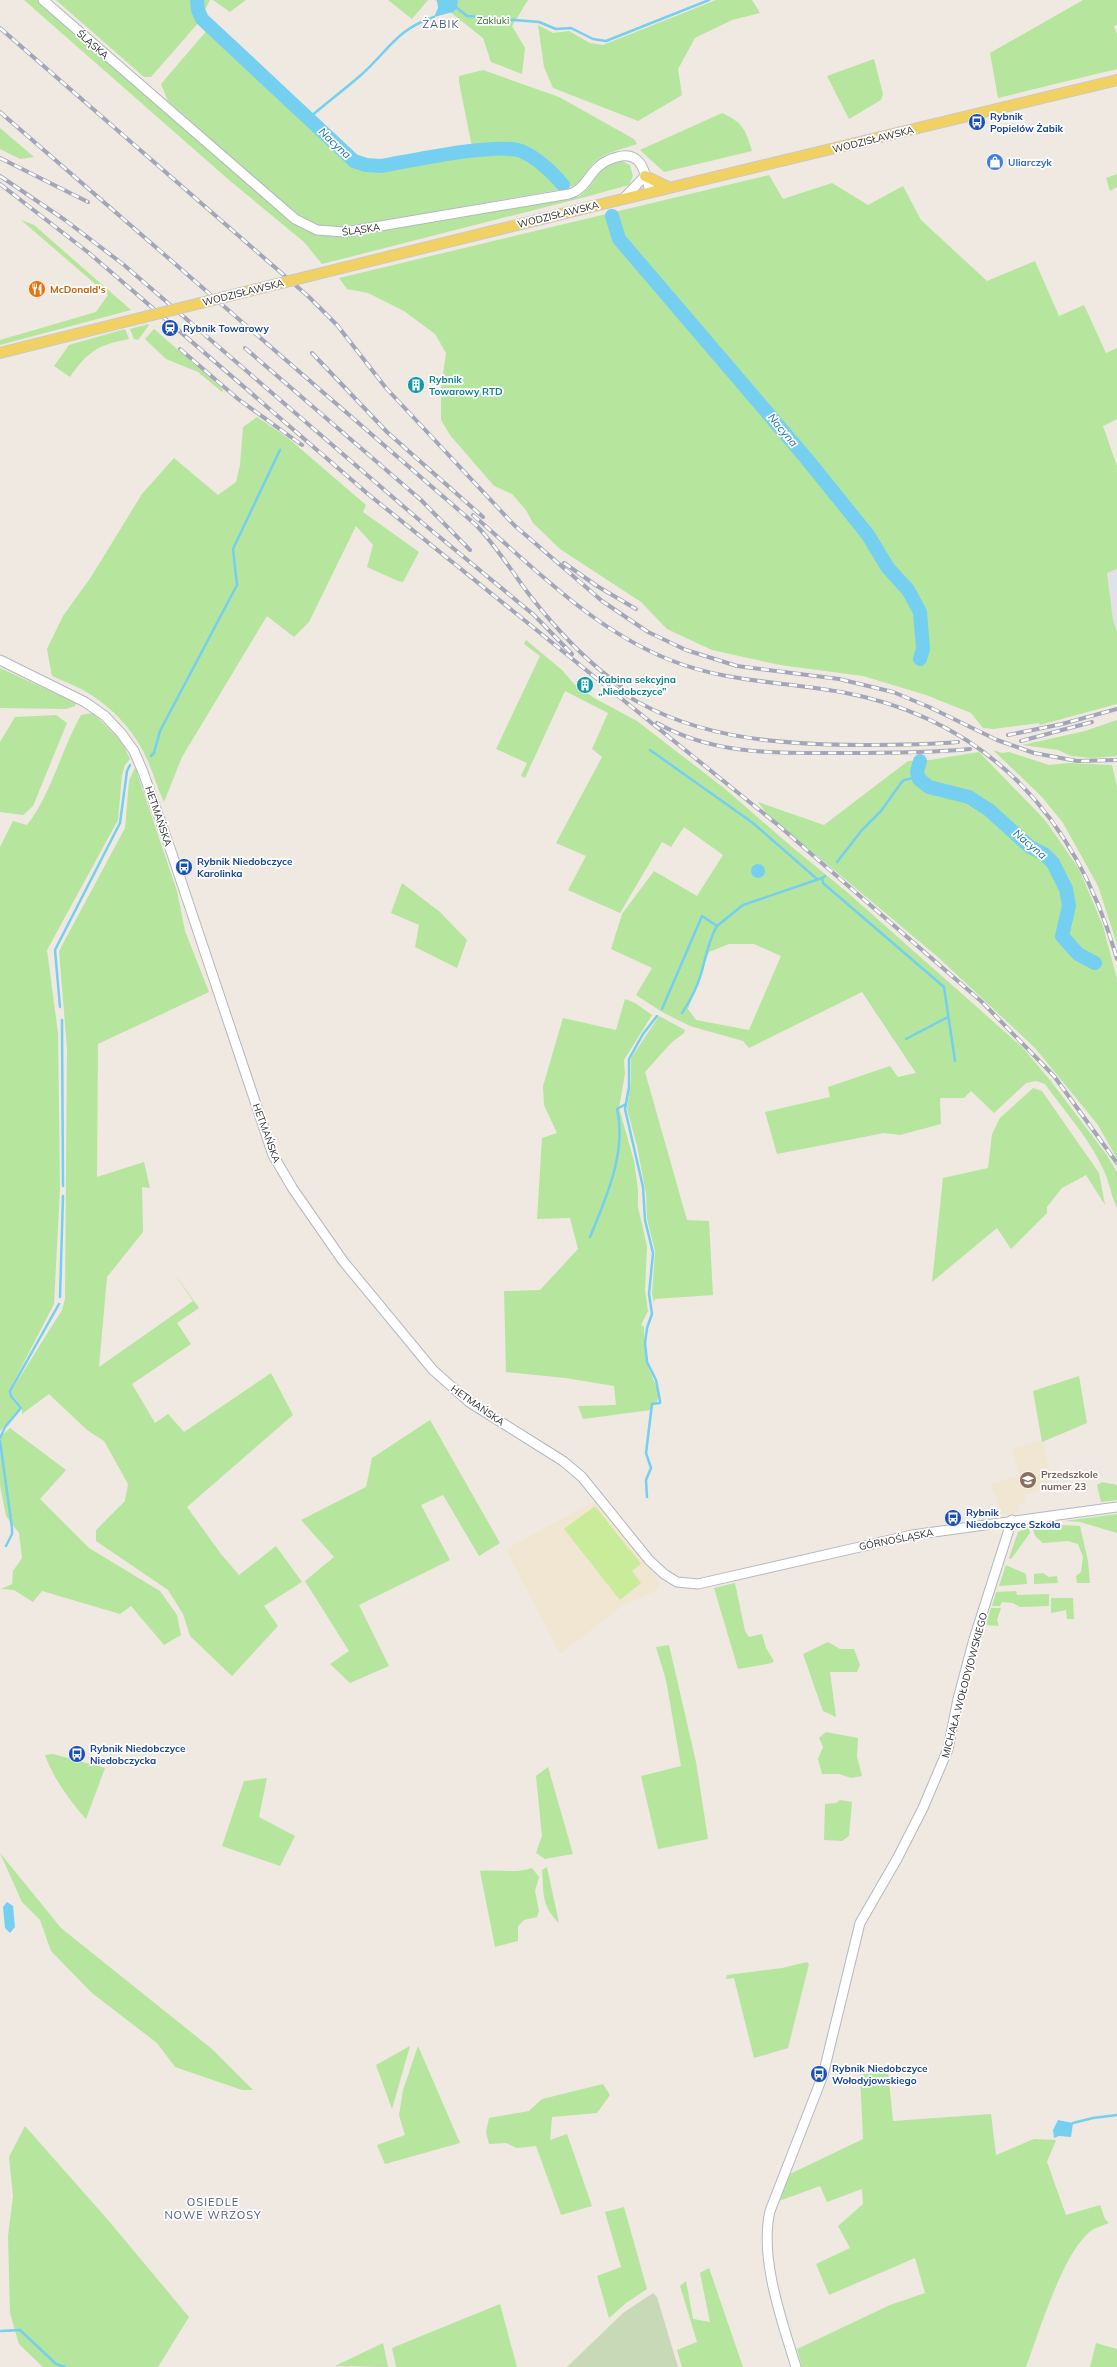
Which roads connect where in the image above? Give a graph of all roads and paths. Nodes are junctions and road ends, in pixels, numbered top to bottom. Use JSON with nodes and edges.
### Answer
{"nodes":[{"id":1,"x":43,"y":0,"type":"edge"},
{"id":2,"x":1117,"y":80,"type":"edge"},
{"id":3,"x":645,"y":176,"type":"junction"},
{"id":4,"x":668,"y":187,"type":"junction"},
{"id":5,"x":650,"y":191,"type":"junction"},
{"id":6,"x":624,"y":198,"type":"junction"},
{"id":7,"x":0,"y":353,"type":"edge"},
{"id":8,"x":0,"y":660,"type":"edge"},
{"id":9,"x":1117,"y":1507,"type":"edge"},
{"id":10,"x":1012,"y":1520,"type":"junction"},
{"id":11,"x":677,"y":1582,"type":"joint"},
{"id":12,"x":796,"y":2367,"type":"edge"}],
"edges":[{"from":1,"to":3,"type":"street","name":"ŚLĄSKA"},
{"from":2,"to":4,"type":"main road","name":"WODZISŁAWSKA"},
{"from":3,"to":4,"type":"main road"},
{"from":3,"to":5,"type":"street","name":"ŚLĄSKA"},
{"from":3,"to":6,"type":"street"},
{"from":4,"to":5,"type":"main road","name":"WODZISŁAWSKA"},
{"from":5,"to":6,"type":"main road","name":"WODZISŁAWSKA"},
{"from":6,"to":7,"type":"main road","name":"WODZISŁAWSKA","bridge":true},
{"from":8,"to":11,"type":"street","name":"HETMAŃSKA"},
{"from":9,"to":10,"type":"street","name":"GÓRNOŚLĄSKA"},
{"from":10,"to":11,"type":"street","name":"GÓRNOŚLĄSKA"},
{"from":10,"to":12,"type":"street","name":"MICHAŁA WOŁODYJOWSKIEGO"}]}
